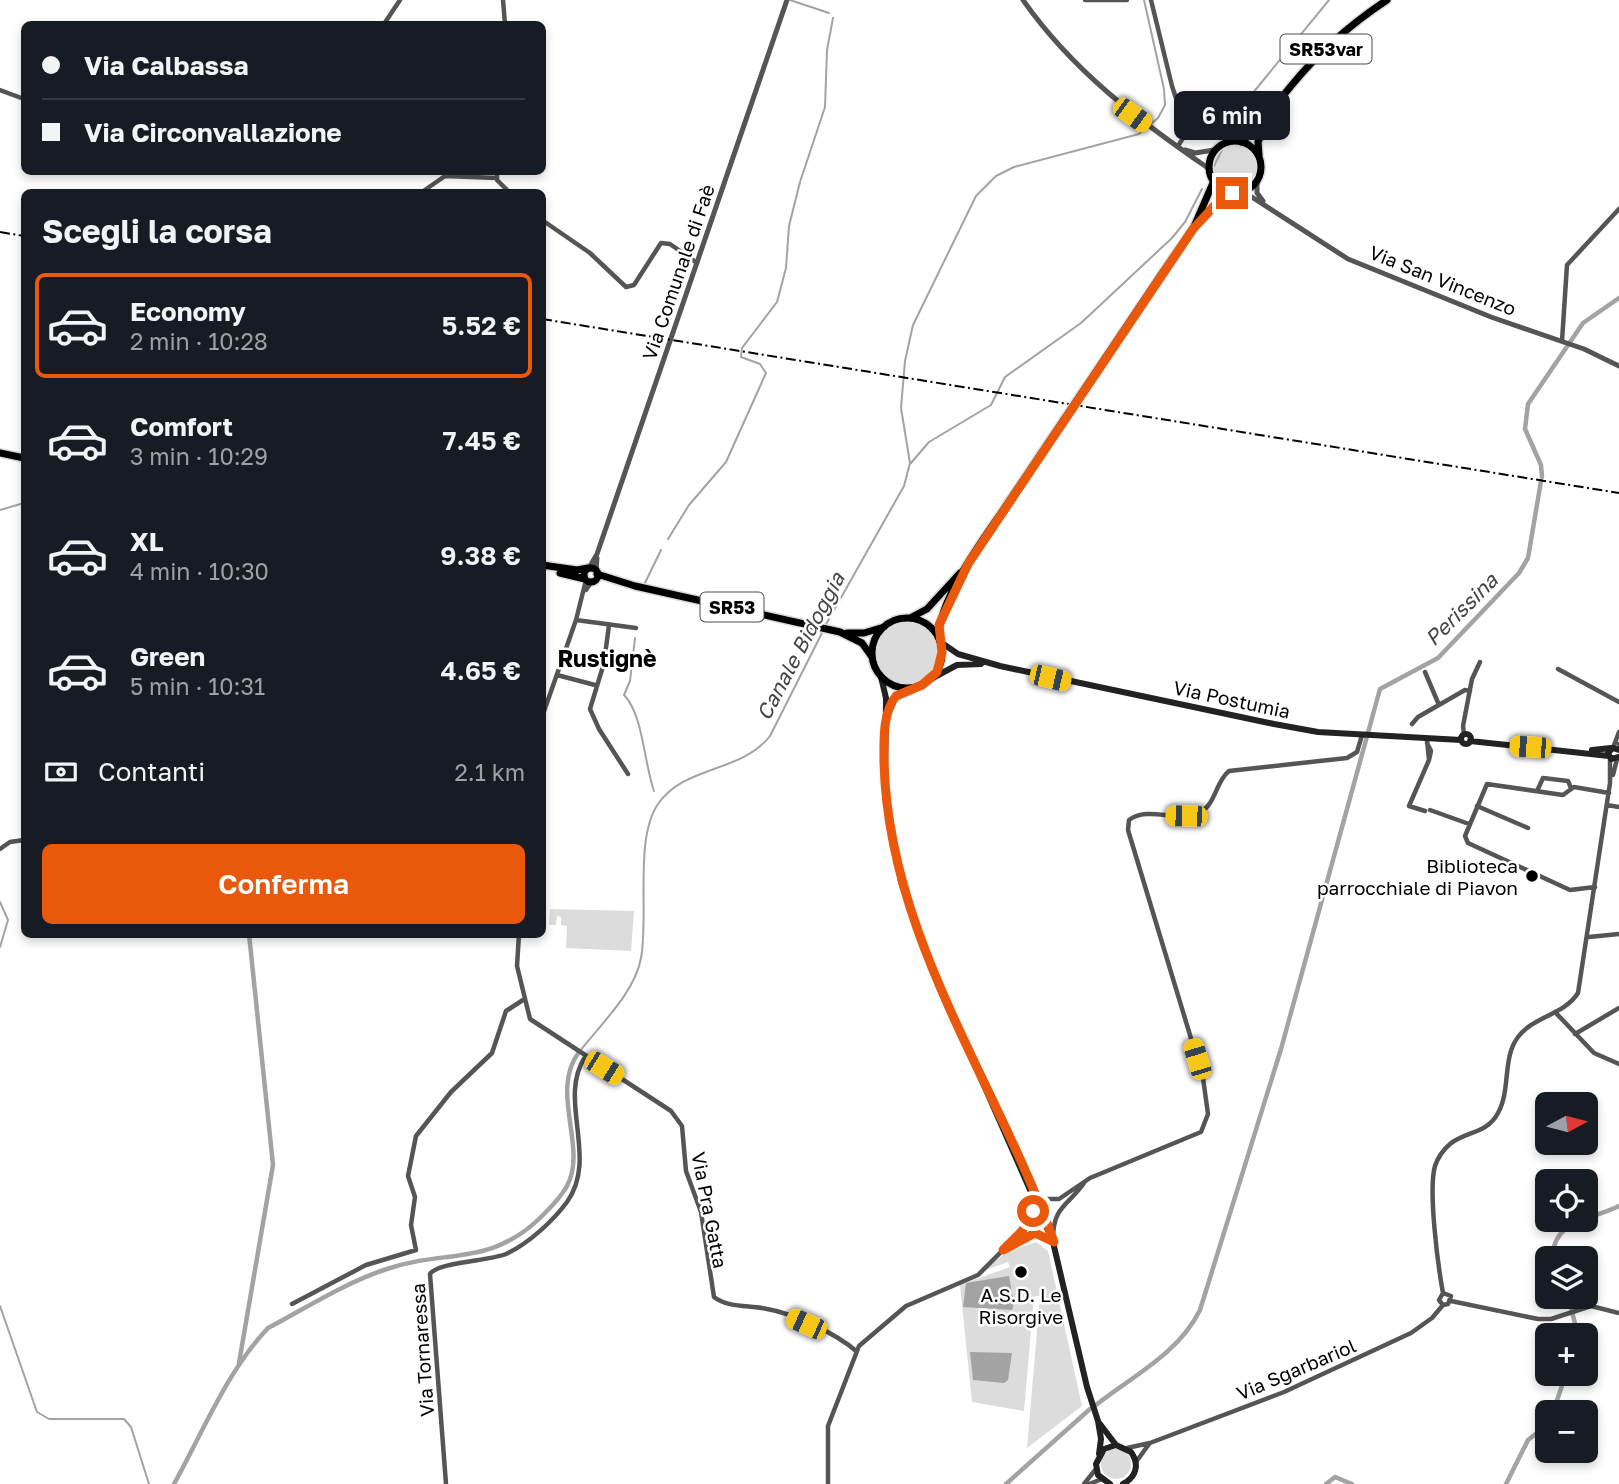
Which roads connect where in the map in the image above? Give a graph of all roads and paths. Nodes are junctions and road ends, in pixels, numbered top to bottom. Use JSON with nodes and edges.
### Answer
{"nodes":[{"id":1,"x":400,"y":0,"type":"edge"},
{"id":2,"x":503,"y":0,"type":"edge"},
{"id":3,"x":787,"y":0,"type":"edge"},
{"id":4,"x":1024,"y":0,"type":"edge"},
{"id":5,"x":1085,"y":0,"type":"edge"},
{"id":6,"x":1127,"y":0,"type":"edge"},
{"id":7,"x":1151,"y":0,"type":"edge"},
{"id":8,"x":1388,"y":0,"type":"edge"},
{"id":9,"x":386,"y":21,"type":"edge"},
{"id":10,"x":505,"y":21,"type":"edge"},
{"id":11,"x":0,"y":90,"type":"edge"},
{"id":12,"x":21,"y":98,"type":"edge"},
{"id":13,"x":1275,"y":107,"type":"junction"},
{"id":14,"x":1241,"y":142,"type":"junction"},
{"id":15,"x":1180,"y":147,"type":"junction"},
{"id":16,"x":1214,"y":150,"type":"junction"},
{"id":17,"x":1259,"y":156,"type":"junction"},
{"id":18,"x":1208,"y":168,"type":"junction"},
{"id":19,"x":497,"y":175,"type":"edge"},
{"id":20,"x":1257,"y":181,"type":"junction"},
{"id":21,"x":1213,"y":183,"type":"junction"},
{"id":22,"x":426,"y":189,"type":"edge"},
{"id":23,"x":1244,"y":192,"type":"junction"},
{"id":24,"x":1232,"y":193,"type":"junction"},
{"id":25,"x":1265,"y":204,"type":"junction"},
{"id":26,"x":1619,"y":209,"type":"edge"},
{"id":27,"x":546,"y":223,"type":"edge"},
{"id":28,"x":1193,"y":229,"type":"junction"},
{"id":29,"x":697,"y":264,"type":"junction"},
{"id":30,"x":1566,"y":343,"type":"junction"},
{"id":31,"x":1619,"y":366,"type":"edge"},
{"id":32,"x":0,"y":453,"type":"edge"},
{"id":33,"x":21,"y":457,"type":"edge"},
{"id":34,"x":968,"y":564,"type":"junction"},
{"id":35,"x":546,"y":567,"type":"edge"},
{"id":36,"x":591,"y":575,"type":"junction"},
{"id":37,"x":909,"y":618,"type":"junction"},
{"id":38,"x":576,"y":620,"type":"junction"},
{"id":39,"x":609,"y":625,"type":"junction"},
{"id":40,"x":884,"y":626,"type":"junction"},
{"id":41,"x":636,"y":628,"type":"dead end"},
{"id":42,"x":840,"y":632,"type":"junction"},
{"id":43,"x":939,"y":639,"type":"junction"},
{"id":44,"x":872,"y":657,"type":"junction"},
{"id":45,"x":1480,"y":662,"type":"dead end"},
{"id":46,"x":1000,"y":666,"type":"junction"},
{"id":47,"x":1558,"y":669,"type":"dead end"},
{"id":48,"x":1425,"y":672,"type":"dead end"},
{"id":49,"x":557,"y":675,"type":"junction"},
{"id":50,"x":881,"y":677,"type":"junction"},
{"id":51,"x":929,"y":680,"type":"junction"},
{"id":52,"x":595,"y":685,"type":"junction"},
{"id":53,"x":912,"y":688,"type":"junction"},
{"id":54,"x":1470,"y":691,"type":"junction"},
{"id":55,"x":1619,"y":702,"type":"edge"},
{"id":56,"x":1439,"y":705,"type":"junction"},
{"id":57,"x":546,"y":707,"type":"edge"},
{"id":58,"x":886,"y":721,"type":"junction"},
{"id":59,"x":1412,"y":724,"type":"dead end"},
{"id":60,"x":1619,"y":732,"type":"edge"},
{"id":61,"x":1362,"y":735,"type":"junction"},
{"id":62,"x":1462,"y":737,"type":"junction"},
{"id":63,"x":1427,"y":742,"type":"junction"},
{"id":64,"x":1616,"y":747,"type":"edge"},
{"id":65,"x":1576,"y":751,"type":"junction"},
{"id":66,"x":1614,"y":757,"type":"edge"},
{"id":67,"x":628,"y":774,"type":"dead end"},
{"id":68,"x":1571,"y":788,"type":"junction"},
{"id":69,"x":1537,"y":792,"type":"junction"},
{"id":70,"x":1609,"y":793,"type":"junction"},
{"id":71,"x":1607,"y":805,"type":"junction"},
{"id":72,"x":1477,"y":806,"type":"junction"},
{"id":73,"x":1619,"y":807,"type":"edge"},
{"id":74,"x":1469,"y":824,"type":"junction"},
{"id":75,"x":1528,"y":828,"type":"dead end"},
{"id":76,"x":21,"y":840,"type":"edge"},
{"id":77,"x":0,"y":849,"type":"edge"},
{"id":78,"x":1595,"y":887,"type":"junction"},
{"id":79,"x":1619,"y":934,"type":"edge"},
{"id":80,"x":1588,"y":937,"type":"junction"},
{"id":81,"x":519,"y":938,"type":"edge"},
{"id":82,"x":523,"y":1000,"type":"junction"},
{"id":83,"x":1619,"y":1008,"type":"edge"},
{"id":84,"x":1555,"y":1012,"type":"junction"},
{"id":85,"x":1575,"y":1034,"type":"junction"},
{"id":86,"x":584,"y":1056,"type":"junction"},
{"id":87,"x":1619,"y":1064,"type":"edge"},
{"id":88,"x":1085,"y":1182,"type":"junction"},
{"id":89,"x":1032,"y":1192,"type":"junction"},
{"id":90,"x":1054,"y":1242,"type":"junction"},
{"id":91,"x":1003,"y":1250,"type":"junction"},
{"id":92,"x":1443,"y":1293,"type":"junction"},
{"id":93,"x":1451,"y":1301,"type":"junction"},
{"id":94,"x":292,"y":1304,"type":"dead end"},
{"id":95,"x":1443,"y":1305,"type":"junction"},
{"id":96,"x":1619,"y":1313,"type":"edge"},
{"id":97,"x":856,"y":1351,"type":"junction"},
{"id":98,"x":1098,"y":1421,"type":"junction"},
{"id":99,"x":1150,"y":1443,"type":"junction"},
{"id":100,"x":1116,"y":1445,"type":"junction"},
{"id":101,"x":1127,"y":1448,"type":"junction"},
{"id":102,"x":1099,"y":1454,"type":"junction"},
{"id":103,"x":1136,"y":1462,"type":"junction"},
{"id":104,"x":1096,"y":1469,"type":"junction"},
{"id":105,"x":1102,"y":1479,"type":"junction"},
{"id":106,"x":1125,"y":1483,"type":"edge"},
{"id":107,"x":446,"y":1484,"type":"edge"},
{"id":108,"x":828,"y":1484,"type":"edge"},
{"id":109,"x":1086,"y":1484,"type":"edge"},
{"id":110,"x":1110,"y":1484,"type":"edge"}],
"edges":[{"from":1,"to":9,"type":"street"},
{"from":2,"to":10,"type":"street"},
{"from":3,"to":29,"type":"street","name":"Via Comunale di Faè"},
{"from":4,"to":15,"type":"street"},
{"from":5,"to":6,"type":"street"},
{"from":7,"to":15,"type":"street"},
{"from":8,"to":13,"type":"main road","number":"SR53var"},
{"from":11,"to":12,"type":"street"},
{"from":13,"to":14,"type":"main road","number":"SR53var"},
{"from":13,"to":17,"type":"main road","number":"SR53var"},
{"from":14,"to":16,"type":"main road","number":"SR53var"},
{"from":14,"to":17,"type":"main road"},
{"from":15,"to":16,"type":"street"},
{"from":15,"to":18,"type":"street"},
{"from":16,"to":18,"type":"main road"},
{"from":17,"to":20,"type":"main road","number":"SR53var"},
{"from":18,"to":21,"type":"main road"},
{"from":19,"to":22,"type":"street"},
{"from":20,"to":23,"type":"main road"},
{"from":20,"to":25,"type":"street"},
{"from":21,"to":24,"type":"main road"},
{"from":21,"to":28,"type":"main road"},
{"from":23,"to":24,"type":"main road"},
{"from":23,"to":25,"type":"street","name":"Via San Vincenzo"},
{"from":24,"to":28,"type":"main road"},
{"from":25,"to":30,"type":"street","name":"Via San Vincenzo"},
{"from":26,"to":30,"type":"street"},
{"from":27,"to":29,"type":"street"},
{"from":28,"to":34,"type":"main road","bridge":true},
{"from":29,"to":36,"type":"street","name":"Via Comunale di Faè"},
{"from":30,"to":31,"type":"street","name":"Via San Vincenzo"},
{"from":32,"to":33,"type":"main road"},
{"from":34,"to":37,"type":"main road"},
{"from":34,"to":43,"type":"main road"},
{"from":35,"to":36,"type":"main road","number":"SR53"},
{"from":36,"to":38,"type":"street"},
{"from":36,"to":42,"type":"main road","number":"SR53"},
{"from":37,"to":40,"type":"main road","number":"SR53"},
{"from":37,"to":43,"type":"main road"},
{"from":38,"to":39,"type":"street"},
{"from":38,"to":49,"type":"street"},
{"from":39,"to":41,"type":"street"},
{"from":39,"to":52,"type":"street"},
{"from":40,"to":42,"type":"main road","number":"SR53"},
{"from":40,"to":44,"type":"main road"},
{"from":42,"to":44,"type":"main road","number":"SR53"},
{"from":43,"to":46,"type":"main road","name":"Via Postumia"},
{"from":43,"to":51,"type":"main road"},
{"from":44,"to":50,"type":"main road","number":"SR53"},
{"from":45,"to":54,"type":"street"},
{"from":46,"to":51,"type":"main road","name":"Via Postumia"},
{"from":46,"to":61,"type":"main road","name":"Via Postumia"},
{"from":47,"to":55,"type":"street"},
{"from":48,"to":56,"type":"street"},
{"from":49,"to":52,"type":"street"},
{"from":49,"to":57,"type":"street"},
{"from":50,"to":53,"type":"main road"},
{"from":50,"to":58,"type":"main road"},
{"from":51,"to":53,"type":"main road"},
{"from":52,"to":67,"type":"street"},
{"from":53,"to":58,"type":"main road"},
{"from":54,"to":56,"type":"street"},
{"from":54,"to":62,"type":"street"},
{"from":56,"to":59,"type":"street"},
{"from":58,"to":89,"type":"main road"},
{"from":60,"to":64,"type":"street"},
{"from":61,"to":63,"type":"main road","name":"Via Postumia"},
{"from":61,"to":88,"type":"street"},
{"from":62,"to":63,"type":"main road","name":"Via Postumia"},
{"from":62,"to":65,"type":"main road","name":"Via Postumia"},
{"from":63,"to":74,"type":"street"},
{"from":64,"to":65,"type":"main road"},
{"from":64,"to":66,"type":"main road"},
{"from":65,"to":66,"type":"main road"},
{"from":66,"to":70,"type":"street"},
{"from":68,"to":69,"type":"street"},
{"from":68,"to":69,"type":"street"},
{"from":68,"to":70,"type":"street"},
{"from":69,"to":72,"type":"street"},
{"from":70,"to":71,"type":"street"},
{"from":71,"to":73,"type":"street"},
{"from":71,"to":78,"type":"street"},
{"from":72,"to":74,"type":"street"},
{"from":72,"to":75,"type":"street"},
{"from":74,"to":78,"type":"street"},
{"from":76,"to":77,"type":"street"},
{"from":78,"to":80,"type":"street"},
{"from":79,"to":80,"type":"street"},
{"from":80,"to":84,"type":"street"},
{"from":81,"to":82,"type":"street","name":"Via Pra Gatta"},
{"from":82,"to":86,"type":"street","name":"Via Pra Gatta"},
{"from":82,"to":94,"type":"street"},
{"from":83,"to":85,"type":"street"},
{"from":84,"to":85,"type":"street"},
{"from":84,"to":92,"type":"street"},
{"from":85,"to":87,"type":"street"},
{"from":86,"to":97,"type":"street","name":"Via Pra Gatta"},
{"from":86,"to":107,"type":"street","name":"Via Tornaressa"},
{"from":88,"to":89,"type":"street"},
{"from":88,"to":90,"type":"street"},
{"from":89,"to":90,"type":"main road"},
{"from":89,"to":91,"type":"street"},
{"from":90,"to":91,"type":"street"},
{"from":90,"to":98,"type":"main road"},
{"from":91,"to":97,"type":"street"},
{"from":92,"to":93,"type":"street"},
{"from":92,"to":95,"type":"street"},
{"from":93,"to":95,"type":"street","name":"Via Sgarbariol"},
{"from":93,"to":96,"type":"street"},
{"from":95,"to":99,"type":"street","name":"Via Sgarbariol"},
{"from":97,"to":108,"type":"street"},
{"from":98,"to":100,"type":"main road"},
{"from":98,"to":102,"type":"main road"},
{"from":99,"to":101,"type":"street","name":"Via Sgarbariol"},
{"from":99,"to":103,"type":"street"},
{"from":100,"to":101,"type":"main road"},
{"from":100,"to":102,"type":"main road"},
{"from":101,"to":103,"type":"main road"},
{"from":102,"to":104,"type":"main road"},
{"from":103,"to":106,"type":"main road"},
{"from":104,"to":105,"type":"main road"},
{"from":104,"to":109,"type":"street"},
{"from":105,"to":109,"type":"street"},
{"from":105,"to":110,"type":"main road"}]}
